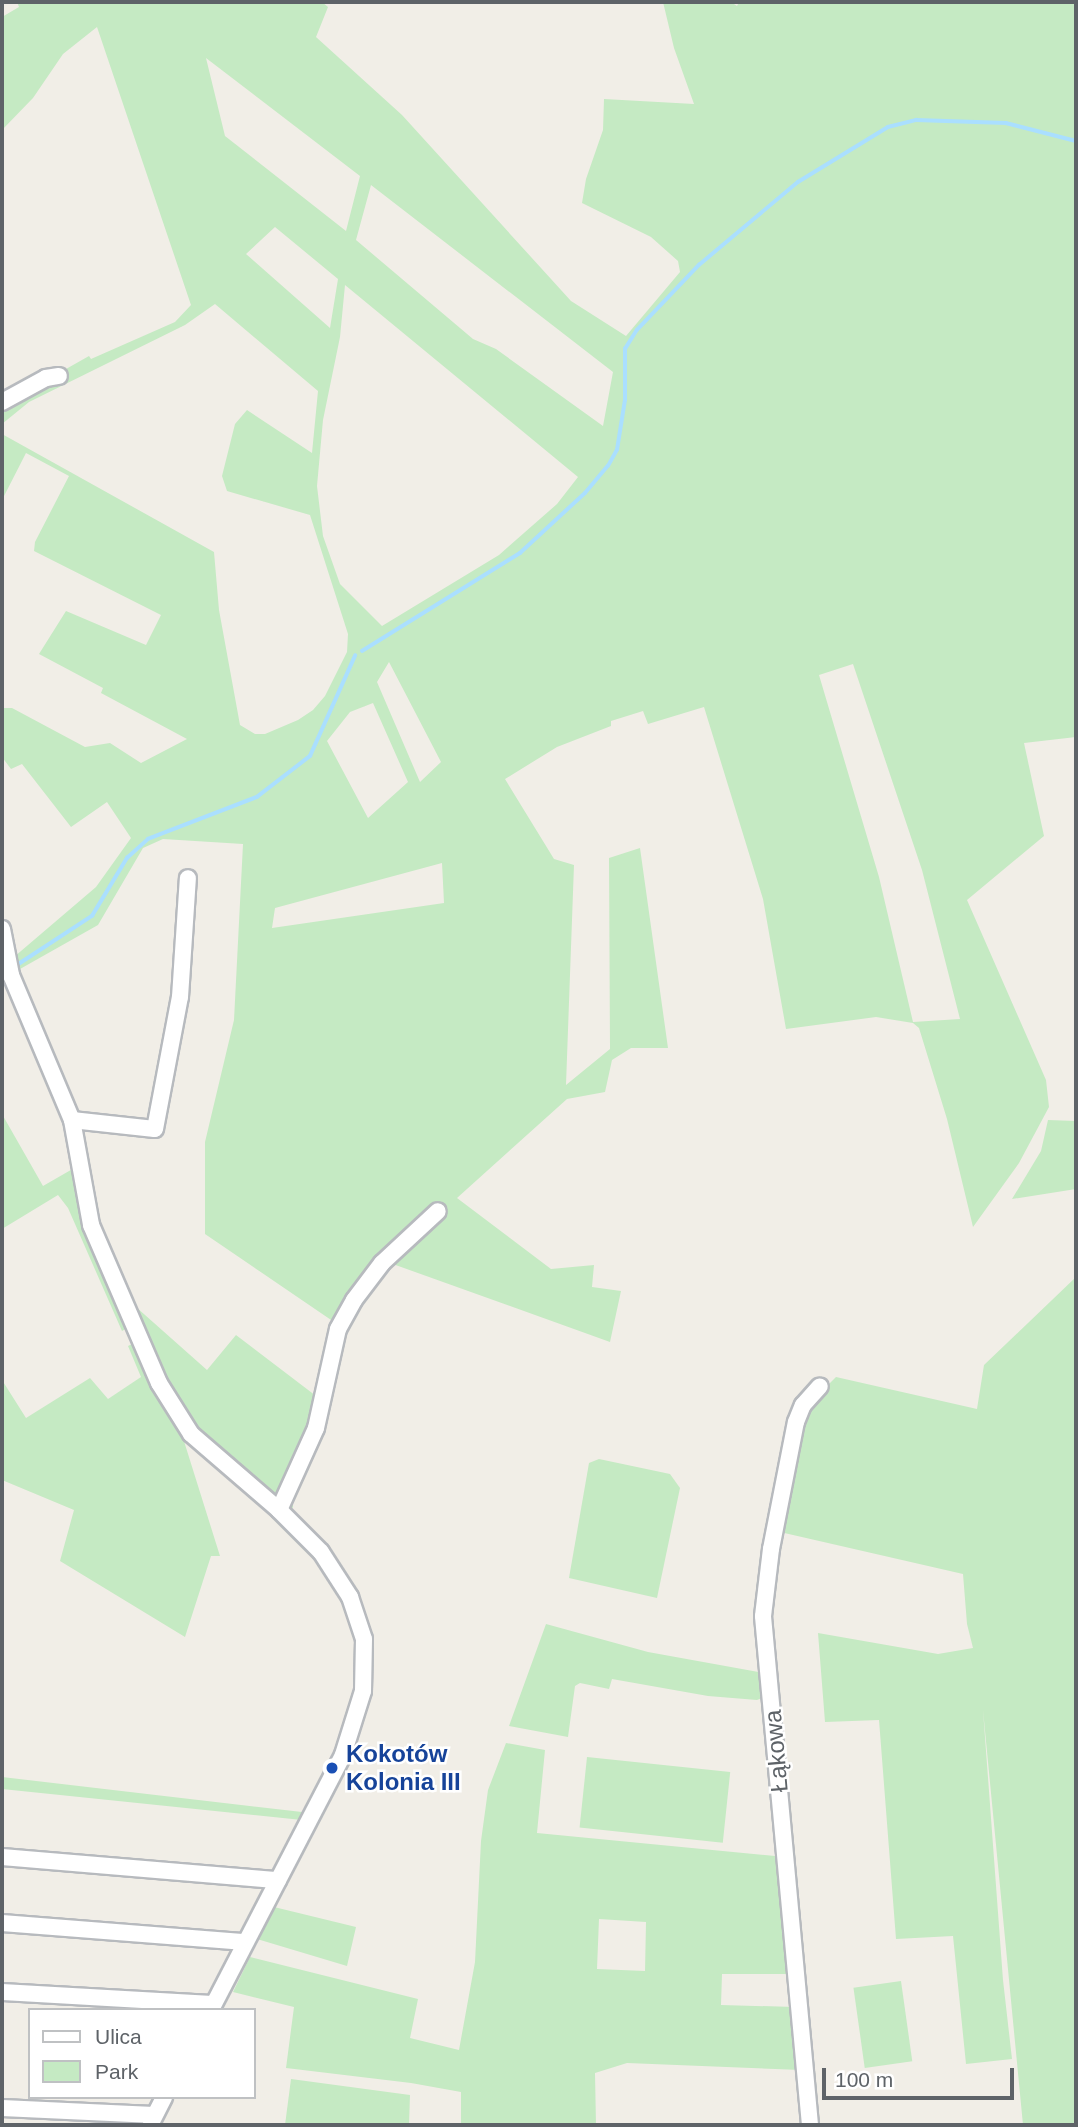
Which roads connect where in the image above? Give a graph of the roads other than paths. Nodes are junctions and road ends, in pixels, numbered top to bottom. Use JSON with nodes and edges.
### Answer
{"nodes":[{"id":1,"x":59,"y":376,"type":"dead end"},
{"id":2,"x":2,"y":402,"type":"edge"},
{"id":3,"x":188,"y":878,"type":"dead end"},
{"id":4,"x":2,"y":929,"type":"edge"},
{"id":5,"x":72,"y":1121,"type":"junction"},
{"id":6,"x":438,"y":1211,"type":"dead end"},
{"id":7,"x":820,"y":1386,"type":"dead end"},
{"id":8,"x":279,"y":1510,"type":"junction"},
{"id":9,"x":2,"y":1857,"type":"edge"},
{"id":10,"x":278,"y":1880,"type":"junction"},
{"id":11,"x":2,"y":1923,"type":"edge"},
{"id":12,"x":245,"y":1942,"type":"junction"},
{"id":13,"x":2,"y":1992,"type":"edge"},
{"id":14,"x":212,"y":2007,"type":"edge"},
{"id":15,"x":163,"y":2099,"type":"edge"},
{"id":16,"x":2,"y":2108,"type":"edge"},
{"id":17,"x":152,"y":2120,"type":"edge"},
{"id":18,"x":810,"y":2125,"type":"edge"}],
"edges":[{"from":1,"to":2,"type":"street"},
{"from":3,"to":5,"type":"street"},
{"from":4,"to":5,"type":"street"},
{"from":5,"to":8,"type":"street"},
{"from":6,"to":8,"type":"street"},
{"from":7,"to":18,"type":"street","name":"Łąkowa"},
{"from":8,"to":10,"type":"street"},
{"from":9,"to":10,"type":"street"},
{"from":10,"to":12,"type":"street"},
{"from":11,"to":12,"type":"street"},
{"from":12,"to":14,"type":"street"},
{"from":13,"to":14,"type":"street"},
{"from":15,"to":17,"type":"street"},
{"from":16,"to":17,"type":"street"}]}
